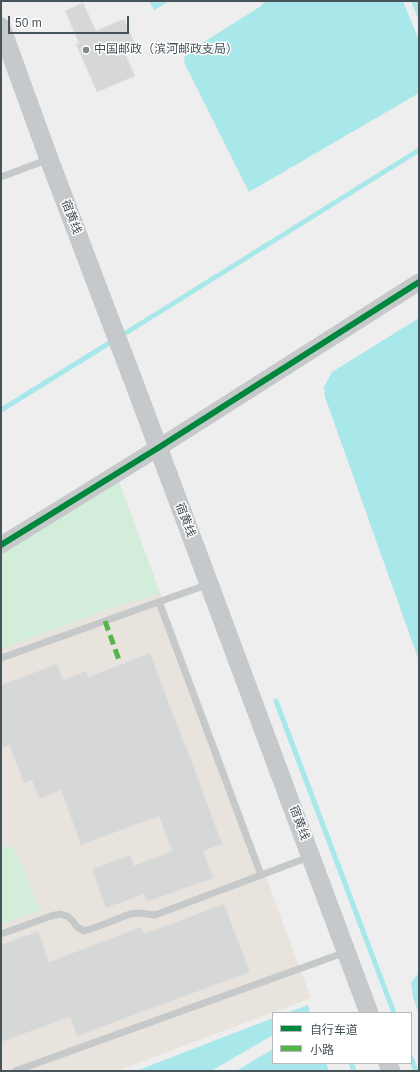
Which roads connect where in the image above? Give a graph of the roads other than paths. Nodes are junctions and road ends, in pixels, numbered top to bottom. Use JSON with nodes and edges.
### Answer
{"nodes":[{"id":1,"x":1,"y":27,"type":"edge"},
{"id":2,"x":49,"y":159,"type":"junction"},
{"id":3,"x":1,"y":176,"type":"edge"},
{"id":4,"x":419,"y":282,"type":"edge"},
{"id":5,"x":158,"y":448,"type":"junction"},
{"id":6,"x":1,"y":545,"type":"edge"},
{"id":7,"x":210,"y":584,"type":"junction"},
{"id":8,"x":159,"y":602,"type":"junction"},
{"id":9,"x":1,"y":658,"type":"edge"},
{"id":10,"x":311,"y":856,"type":"junction"},
{"id":11,"x":261,"y":875,"type":"junction"},
{"id":12,"x":1,"y":934,"type":"edge"},
{"id":13,"x":346,"y":951,"type":"junction"},
{"id":14,"x":369,"y":1012,"type":"edge"},
{"id":15,"x":15,"y":1071,"type":"edge"}],
"edges":[{"from":1,"to":2,"type":"main road","name":"宿黄线"},
{"from":2,"to":3,"type":"lane"},
{"from":2,"to":5,"type":"main road","name":"宿黄线"},
{"from":4,"to":5,"type":"street"},
{"from":5,"to":6,"type":"street"},
{"from":5,"to":7,"type":"main road","name":"宿黄线"},
{"from":7,"to":8,"type":"lane"},
{"from":7,"to":10,"type":"main road","name":"宿黄线"},
{"from":8,"to":9,"type":"lane"},
{"from":8,"to":11,"type":"lane"},
{"from":10,"to":11,"type":"lane"},
{"from":10,"to":13,"type":"main road","name":"宿黄线"},
{"from":11,"to":12,"type":"lane"},
{"from":13,"to":14,"type":"main road","name":"宿黄线"},
{"from":13,"to":15,"type":"lane"}]}
